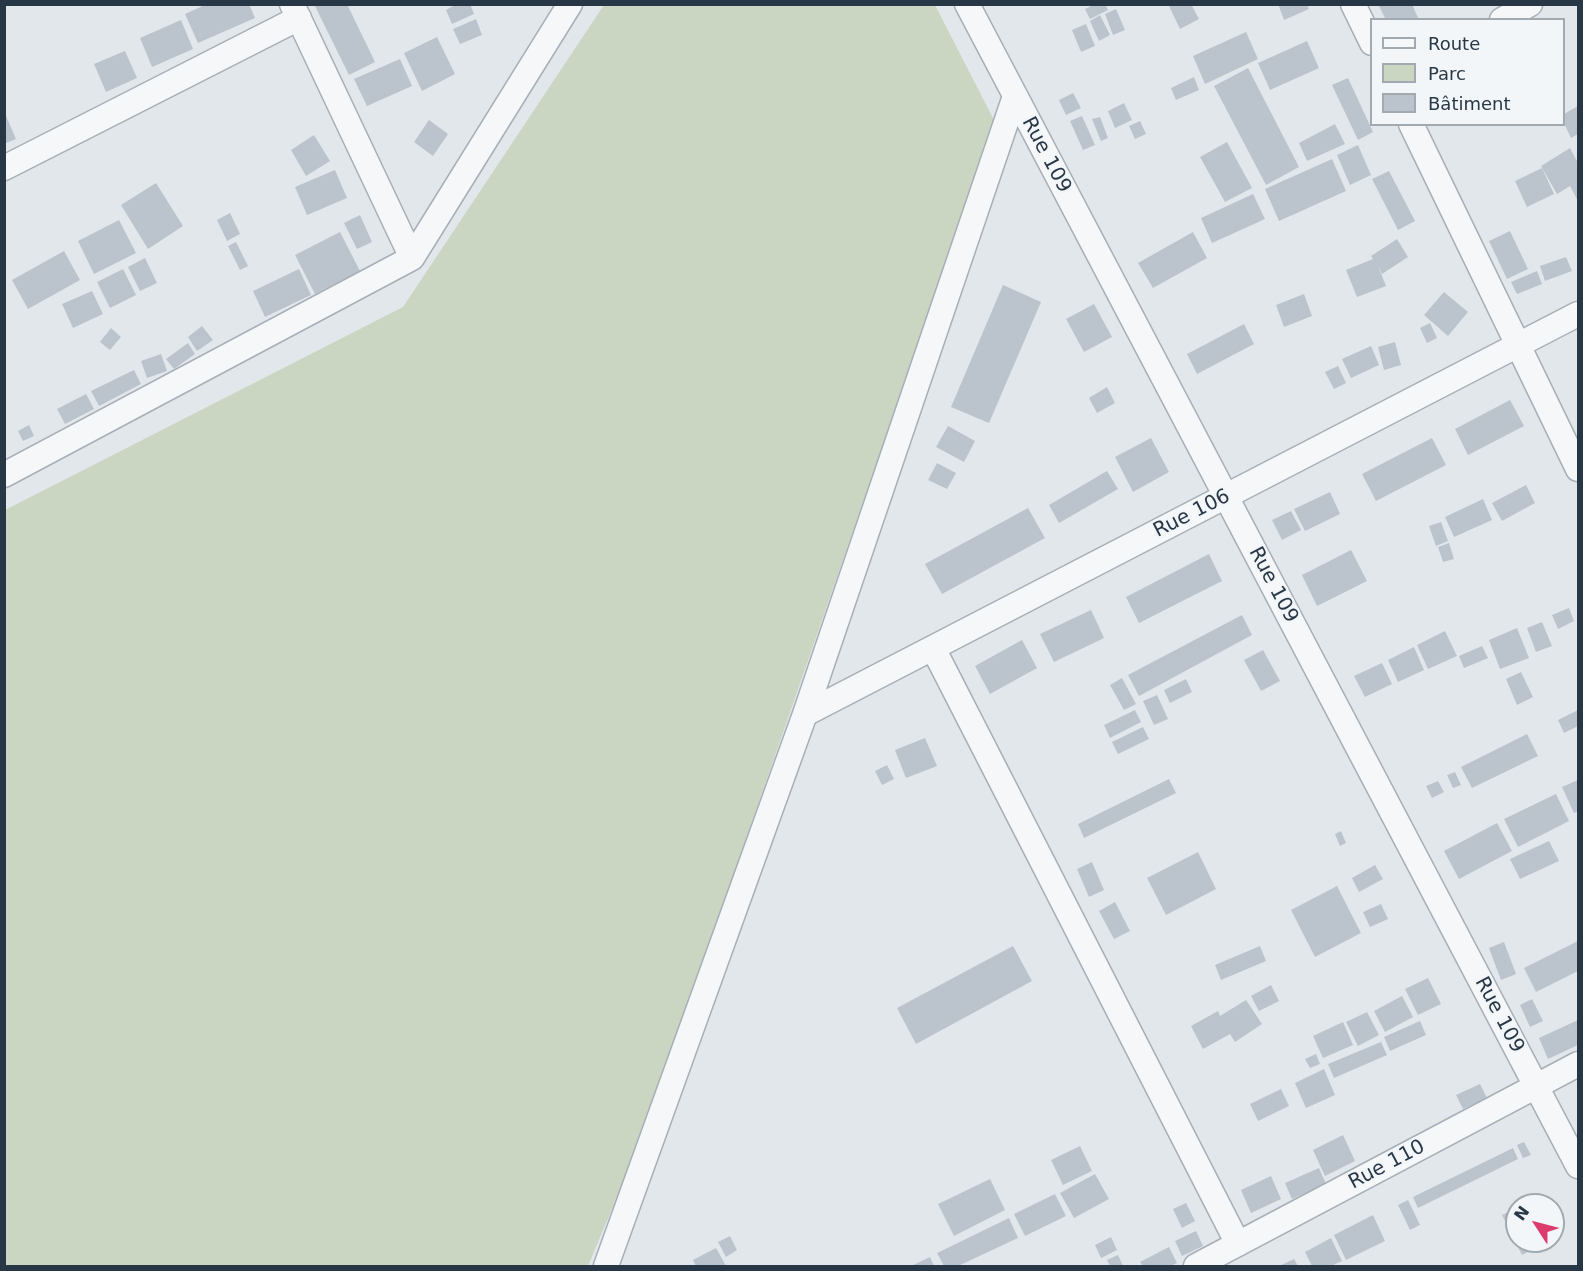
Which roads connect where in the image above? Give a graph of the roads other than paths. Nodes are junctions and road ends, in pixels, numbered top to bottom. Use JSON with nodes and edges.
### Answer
{"nodes":[{"id":1,"x":570,"y":4,"type":"edge"},
{"id":2,"x":967,"y":4,"type":"edge"},
{"id":3,"x":1353,"y":4,"type":"edge"},
{"id":4,"x":1530,"y":4,"type":"edge"},
{"id":5,"x":295,"y":11,"type":"edge"},
{"id":6,"x":1506,"y":18,"type":"edge"},
{"id":7,"x":1370,"y":41,"type":"edge"},
{"id":8,"x":1015,"y":96,"type":"junction"},
{"id":9,"x":1412,"y":126,"type":"edge"},
{"id":10,"x":4,"y":168,"type":"edge"},
{"id":11,"x":412,"y":258,"type":"junction"},
{"id":12,"x":1578,"y":314,"type":"edge"},
{"id":13,"x":1518,"y":345,"type":"junction"},
{"id":14,"x":7,"y":467,"type":"edge"},
{"id":15,"x":1578,"y":469,"type":"edge"},
{"id":16,"x":1226,"y":496,"type":"junction"},
{"id":17,"x":933,"y":648,"type":"junction"},
{"id":18,"x":805,"y":714,"type":"junction"},
{"id":19,"x":1578,"y":1064,"type":"edge"},
{"id":20,"x":1537,"y":1086,"type":"junction"},
{"id":21,"x":1578,"y":1166,"type":"edge"},
{"id":22,"x":1238,"y":1244,"type":"junction"},
{"id":23,"x":606,"y":1266,"type":"edge"},
{"id":24,"x":1196,"y":1266,"type":"edge"}],
"edges":[{"from":1,"to":11,"type":"street"},
{"from":2,"to":8,"type":"street","name":"Rue 109"},
{"from":3,"to":7,"type":"street"},
{"from":4,"to":6,"type":"street"},
{"from":5,"to":10,"type":"street"},
{"from":5,"to":11,"type":"street"},
{"from":8,"to":16,"type":"street","name":"Rue 109"},
{"from":8,"to":18,"type":"street"},
{"from":9,"to":13,"type":"street"},
{"from":11,"to":14,"type":"street"},
{"from":12,"to":13,"type":"street","name":"Rue 106"},
{"from":13,"to":15,"type":"street"},
{"from":13,"to":16,"type":"street","name":"Rue 106"},
{"from":16,"to":17,"type":"street","name":"Rue 106"},
{"from":16,"to":20,"type":"street","name":"Rue 109"},
{"from":17,"to":18,"type":"street","name":"Rue 106"},
{"from":17,"to":22,"type":"street"},
{"from":18,"to":23,"type":"street"},
{"from":19,"to":20,"type":"street","name":"Rue 110"},
{"from":20,"to":21,"type":"street","name":"Rue 109"},
{"from":20,"to":22,"type":"street","name":"Rue 110"},
{"from":22,"to":24,"type":"street","name":"Rue 110"}]}
